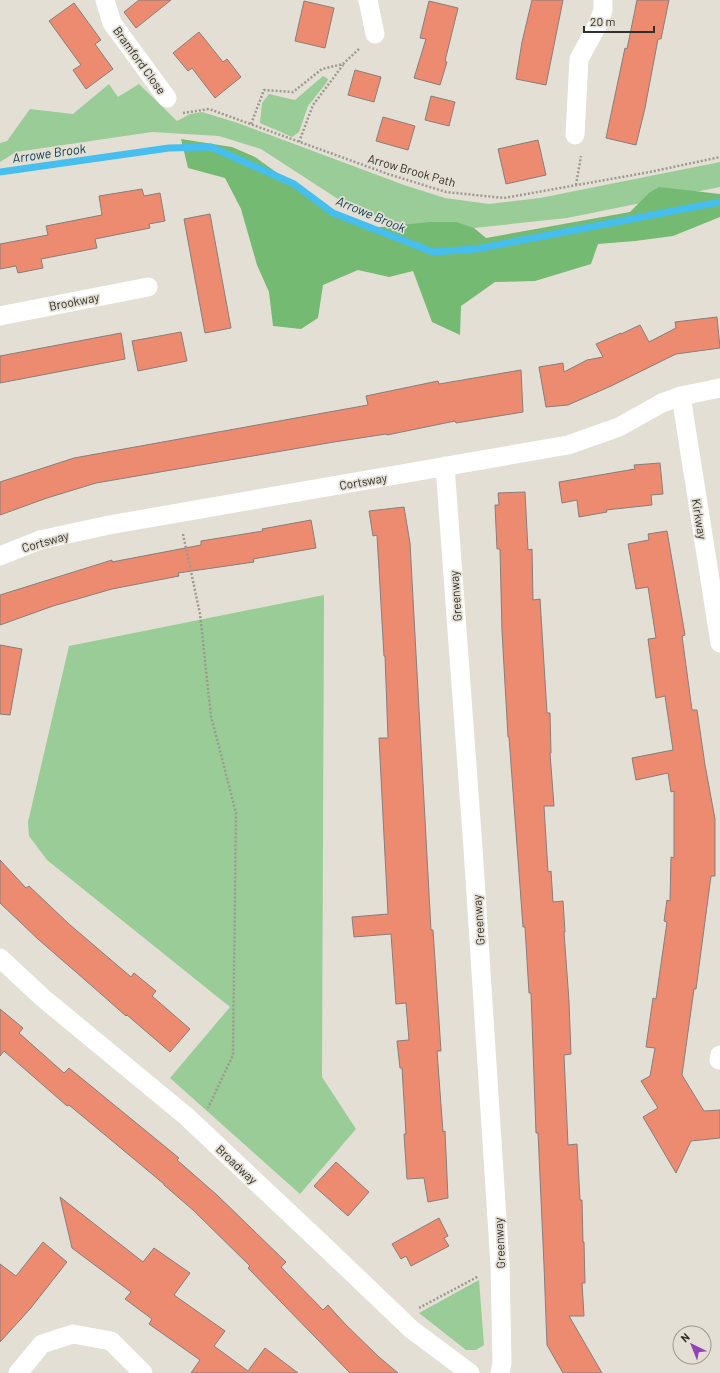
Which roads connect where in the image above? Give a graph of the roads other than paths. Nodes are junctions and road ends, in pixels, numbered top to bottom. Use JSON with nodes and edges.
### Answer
{"nodes":[{"id":1,"x":105,"y":0,"type":"edge"},
{"id":2,"x":368,"y":0,"type":"edge"},
{"id":3,"x":602,"y":0,"type":"edge"},
{"id":4,"x":374,"y":34,"type":"road end"},
{"id":5,"x":167,"y":98,"type":"road end"},
{"id":6,"x":575,"y":135,"type":"dead end"},
{"id":7,"x":148,"y":286,"type":"dead end"},
{"id":8,"x":0,"y":316,"type":"edge"},
{"id":9,"x":720,"y":388,"type":"edge"},
{"id":10,"x":681,"y":396,"type":"junction"},
{"id":11,"x":445,"y":466,"type":"junction"},
{"id":12,"x":0,"y":556,"type":"edge"},
{"id":13,"x":720,"y":643,"type":"edge"},
{"id":14,"x":0,"y":958,"type":"edge"},
{"id":15,"x":18,"y":1373,"type":"edge"},
{"id":16,"x":144,"y":1373,"type":"edge"},
{"id":17,"x":470,"y":1373,"type":"edge"},
{"id":18,"x":500,"y":1373,"type":"edge"}],
"edges":[{"from":1,"to":5,"type":"street","name":"Bramford Close"},
{"from":2,"to":4,"type":"street"},
{"from":3,"to":6,"type":"street"},
{"from":7,"to":8,"type":"street","name":"Brookway"},
{"from":9,"to":10,"type":"street","name":"Cortsway"},
{"from":10,"to":11,"type":"street","name":"Cortsway"},
{"from":10,"to":13,"type":"street","name":"Kirkway"},
{"from":11,"to":12,"type":"street","name":"Cortsway"},
{"from":11,"to":18,"type":"street","name":"Greenway"},
{"from":14,"to":17,"type":"street","name":"Broadway"},
{"from":15,"to":16,"type":"street"}]}
